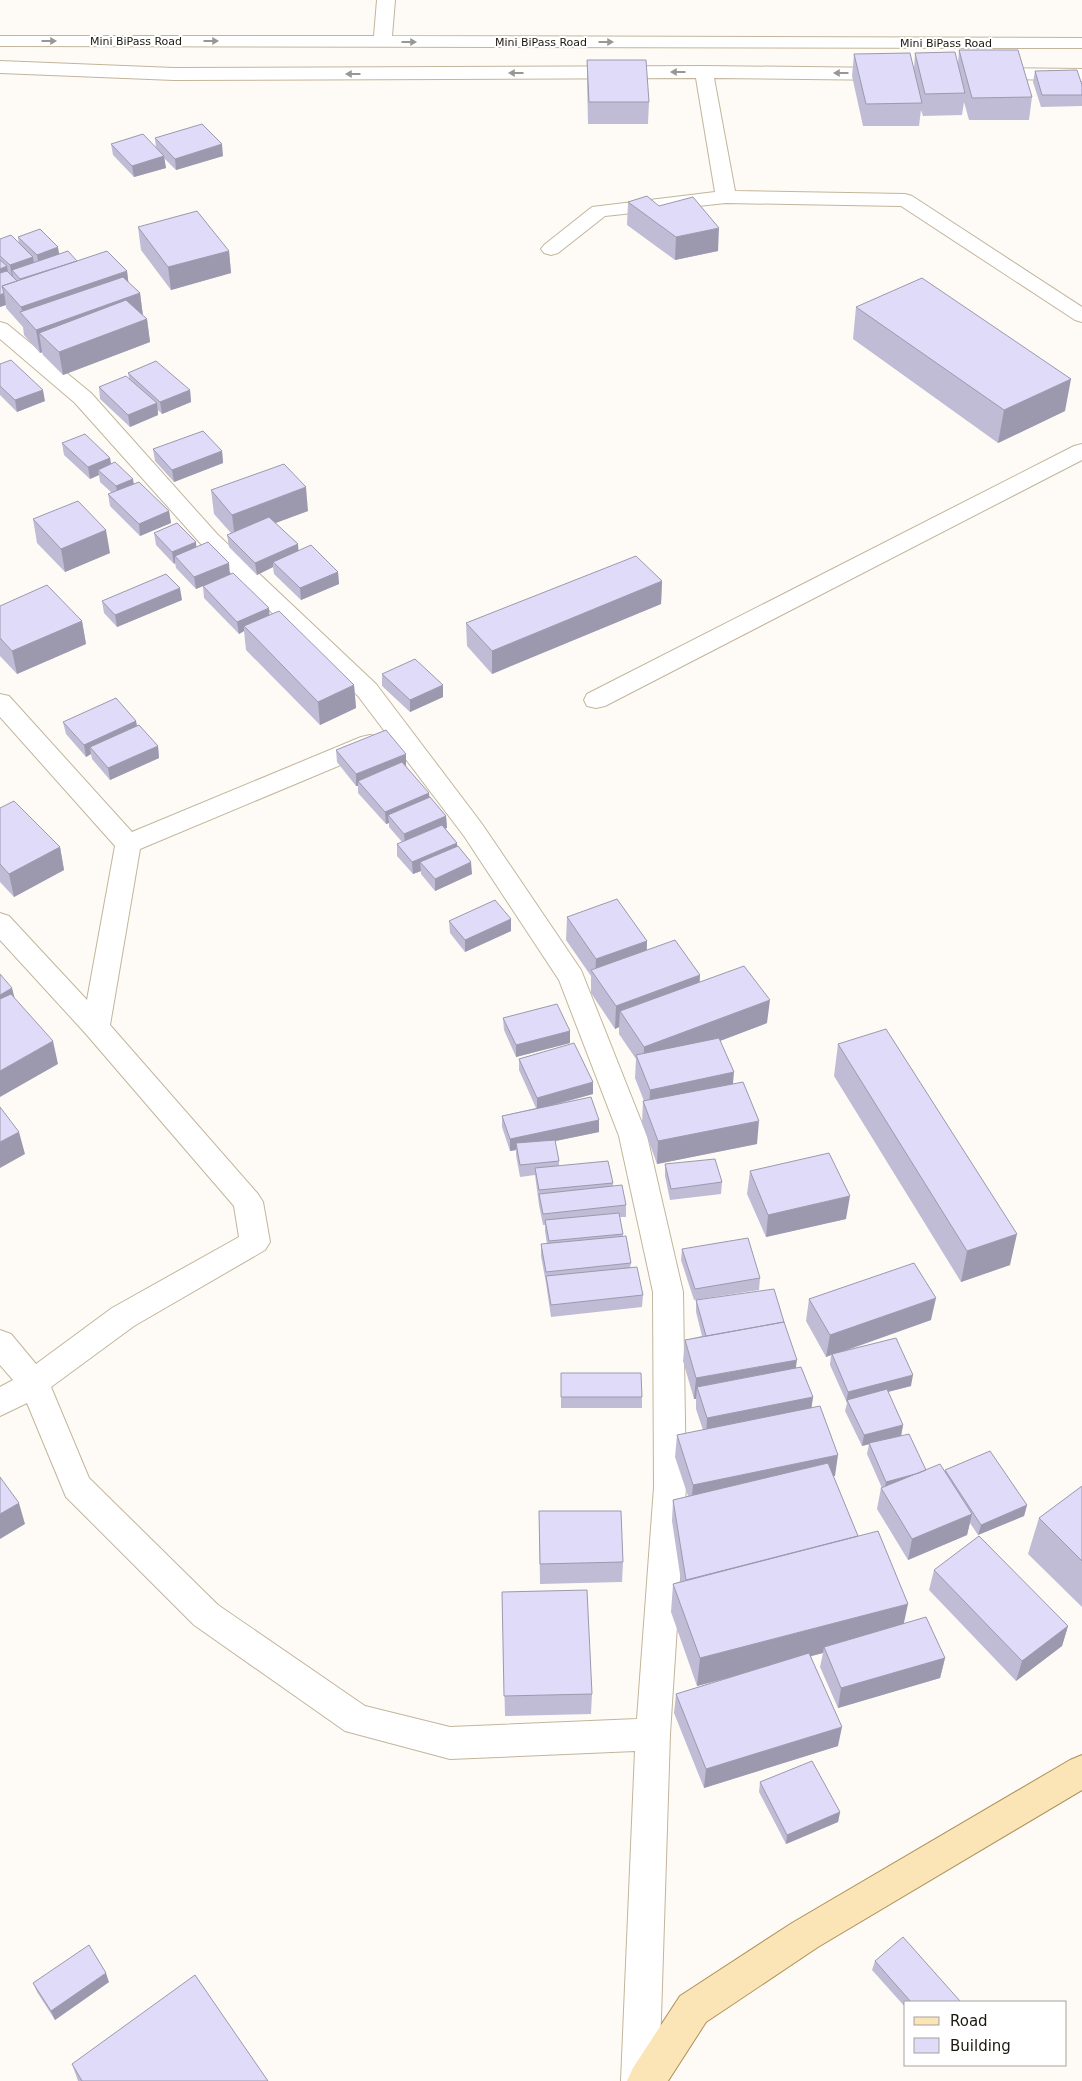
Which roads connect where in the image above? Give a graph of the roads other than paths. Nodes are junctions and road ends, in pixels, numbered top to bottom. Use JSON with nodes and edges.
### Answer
{"nodes":[{"id":1,"x":386,"y":0,"type":"edge"},
{"id":2,"x":0,"y":41,"type":"edge"},
{"id":3,"x":382,"y":42,"type":"junction"},
{"id":4,"x":1082,"y":43,"type":"edge"},
{"id":5,"x":0,"y":67,"type":"edge"},
{"id":6,"x":704,"y":72,"type":"junction"},
{"id":7,"x":913,"y":74,"type":"edge"},
{"id":8,"x":973,"y":74,"type":"edge"},
{"id":9,"x":1082,"y":75,"type":"edge"},
{"id":10,"x":726,"y":197,"type":"junction"},
{"id":11,"x":551,"y":249,"type":"dead end"},
{"id":12,"x":1082,"y":316,"type":"edge"},
{"id":13,"x":0,"y":328,"type":"edge"},
{"id":14,"x":1082,"y":451,"type":"edge"},
{"id":15,"x":596,"y":700,"type":"dead end"},
{"id":16,"x":0,"y":702,"type":"edge"},
{"id":17,"x":398,"y":731,"type":"junction"},
{"id":18,"x":128,"y":844,"type":"junction"},
{"id":19,"x":0,"y":923,"type":"edge"},
{"id":20,"x":96,"y":1027,"type":"junction"},
{"id":21,"x":0,"y":1343,"type":"edge"},
{"id":22,"x":34,"y":1383,"type":"junction"},
{"id":23,"x":0,"y":1403,"type":"edge"},
{"id":24,"x":653,"y":1734,"type":"junction"},
{"id":25,"x":1082,"y":1771,"type":"edge"},
{"id":26,"x":640,"y":2081,"type":"edge"},
{"id":27,"x":646,"y":2081,"type":"edge"}],
"edges":[{"from":1,"to":3,"type":"street"},
{"from":2,"to":3,"type":"street","name":"Mini BiPass Road","one_way":true},
{"from":3,"to":4,"type":"street","name":"Mini BiPass Road","one_way":true},
{"from":6,"to":5,"type":"street","one_way":true},
{"from":7,"to":6,"type":"street","one_way":true},
{"from":6,"to":10,"type":"street"},
{"from":8,"to":9,"type":"street"},
{"from":10,"to":11,"type":"street"},
{"from":10,"to":12,"type":"street"},
{"from":13,"to":17,"type":"street"},
{"from":14,"to":15,"type":"street"},
{"from":16,"to":18,"type":"street"},
{"from":17,"to":18,"type":"street"},
{"from":17,"to":24,"type":"street"},
{"from":18,"to":20,"type":"street"},
{"from":19,"to":20,"type":"street"},
{"from":20,"to":22,"type":"street"},
{"from":21,"to":22,"type":"street"},
{"from":22,"to":23,"type":"street"},
{"from":22,"to":24,"type":"street"},
{"from":24,"to":26,"type":"street"},
{"from":25,"to":27,"type":"main road"}]}
